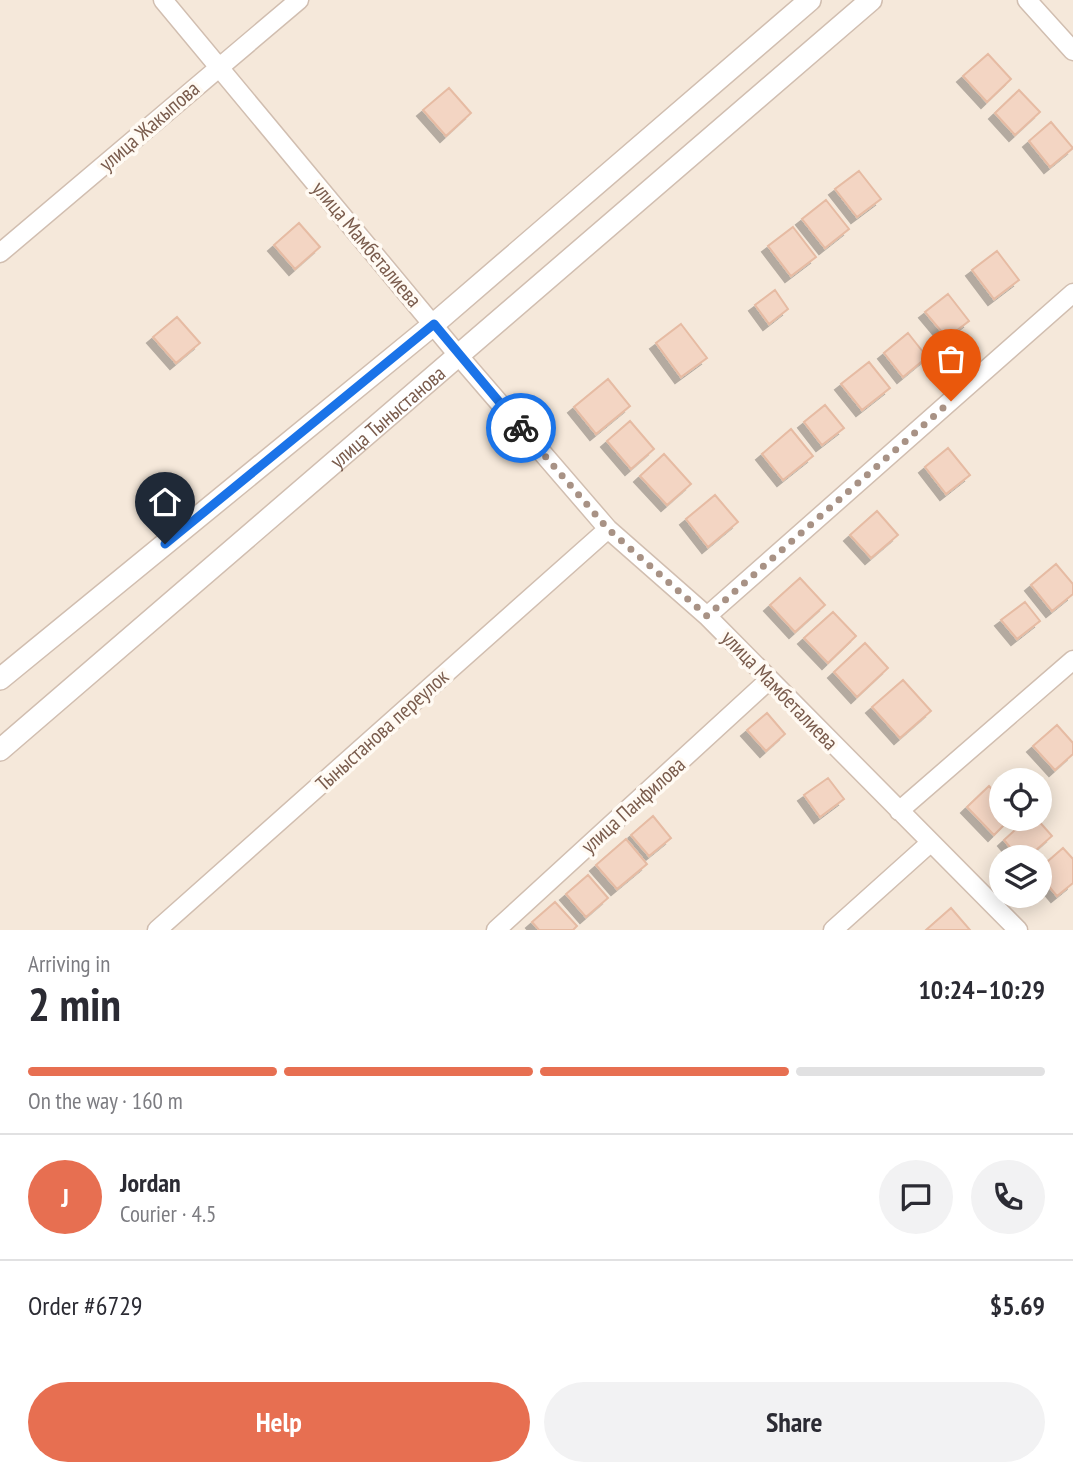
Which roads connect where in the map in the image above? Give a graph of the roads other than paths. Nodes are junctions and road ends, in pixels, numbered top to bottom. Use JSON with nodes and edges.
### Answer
{"nodes":[{"id":1,"x":163,"y":0,"type":"edge"},
{"id":2,"x":299,"y":0,"type":"edge"},
{"id":3,"x":810,"y":0,"type":"edge"},
{"id":4,"x":871,"y":0,"type":"edge"},
{"id":5,"x":1027,"y":0,"type":"edge"},
{"id":6,"x":1073,"y":51,"type":"edge"},
{"id":7,"x":218,"y":66,"type":"junction"},
{"id":8,"x":0,"y":253,"type":"edge"},
{"id":9,"x":1073,"y":293,"type":"edge"},
{"id":10,"x":434,"y":324,"type":"junction"},
{"id":11,"x":458,"y":355,"type":"junction"},
{"id":12,"x":608,"y":529,"type":"junction"},
{"id":13,"x":707,"y":616,"type":"junction"},
{"id":14,"x":1073,"y":660,"type":"edge"},
{"id":15,"x":0,"y":679,"type":"edge"},
{"id":16,"x":769,"y":680,"type":"junction"},
{"id":17,"x":0,"y":750,"type":"edge"},
{"id":18,"x":899,"y":811,"type":"junction"},
{"id":19,"x":930,"y":843,"type":"junction"},
{"id":20,"x":157,"y":930,"type":"edge"},
{"id":21,"x":496,"y":930,"type":"edge"},
{"id":22,"x":833,"y":930,"type":"edge"},
{"id":23,"x":1018,"y":930,"type":"edge"}],
"edges":[{"from":1,"to":7,"type":"street","name":"улица Мамбеталиева"},
{"from":2,"to":7,"type":"street","name":"улица Жакыпова"},
{"from":3,"to":10,"type":"street","name":"улица Тыныстанова"},
{"from":4,"to":11,"type":"street","name":"улица Тыныстанова"},
{"from":5,"to":6,"type":"street"},
{"from":7,"to":8,"type":"street","name":"улица Жакыпова"},
{"from":7,"to":10,"type":"street","name":"улица Мамбеталиева"},
{"from":9,"to":13,"type":"street"},
{"from":10,"to":11,"type":"street","name":"улица Мамбеталиева"},
{"from":10,"to":15,"type":"street","name":"улица Тыныстанова"},
{"from":11,"to":12,"type":"street","name":"улица Мамбеталиева"},
{"from":11,"to":17,"type":"street","name":"улица Тыныстанова"},
{"from":12,"to":13,"type":"street","name":"улица Мамбеталиева"},
{"from":12,"to":20,"type":"street","name":"Тыныстанова переулок"},
{"from":13,"to":16,"type":"street","name":"улица Мамбеталиева"},
{"from":14,"to":18,"type":"street"},
{"from":16,"to":18,"type":"street","name":"улица Мамбеталиева"},
{"from":16,"to":21,"type":"street","name":"улица Панфилова"},
{"from":18,"to":19,"type":"street","name":"улица Мамбеталиева"},
{"from":19,"to":22,"type":"street"},
{"from":19,"to":23,"type":"street","name":"улица Мамбеталиева"}]}
